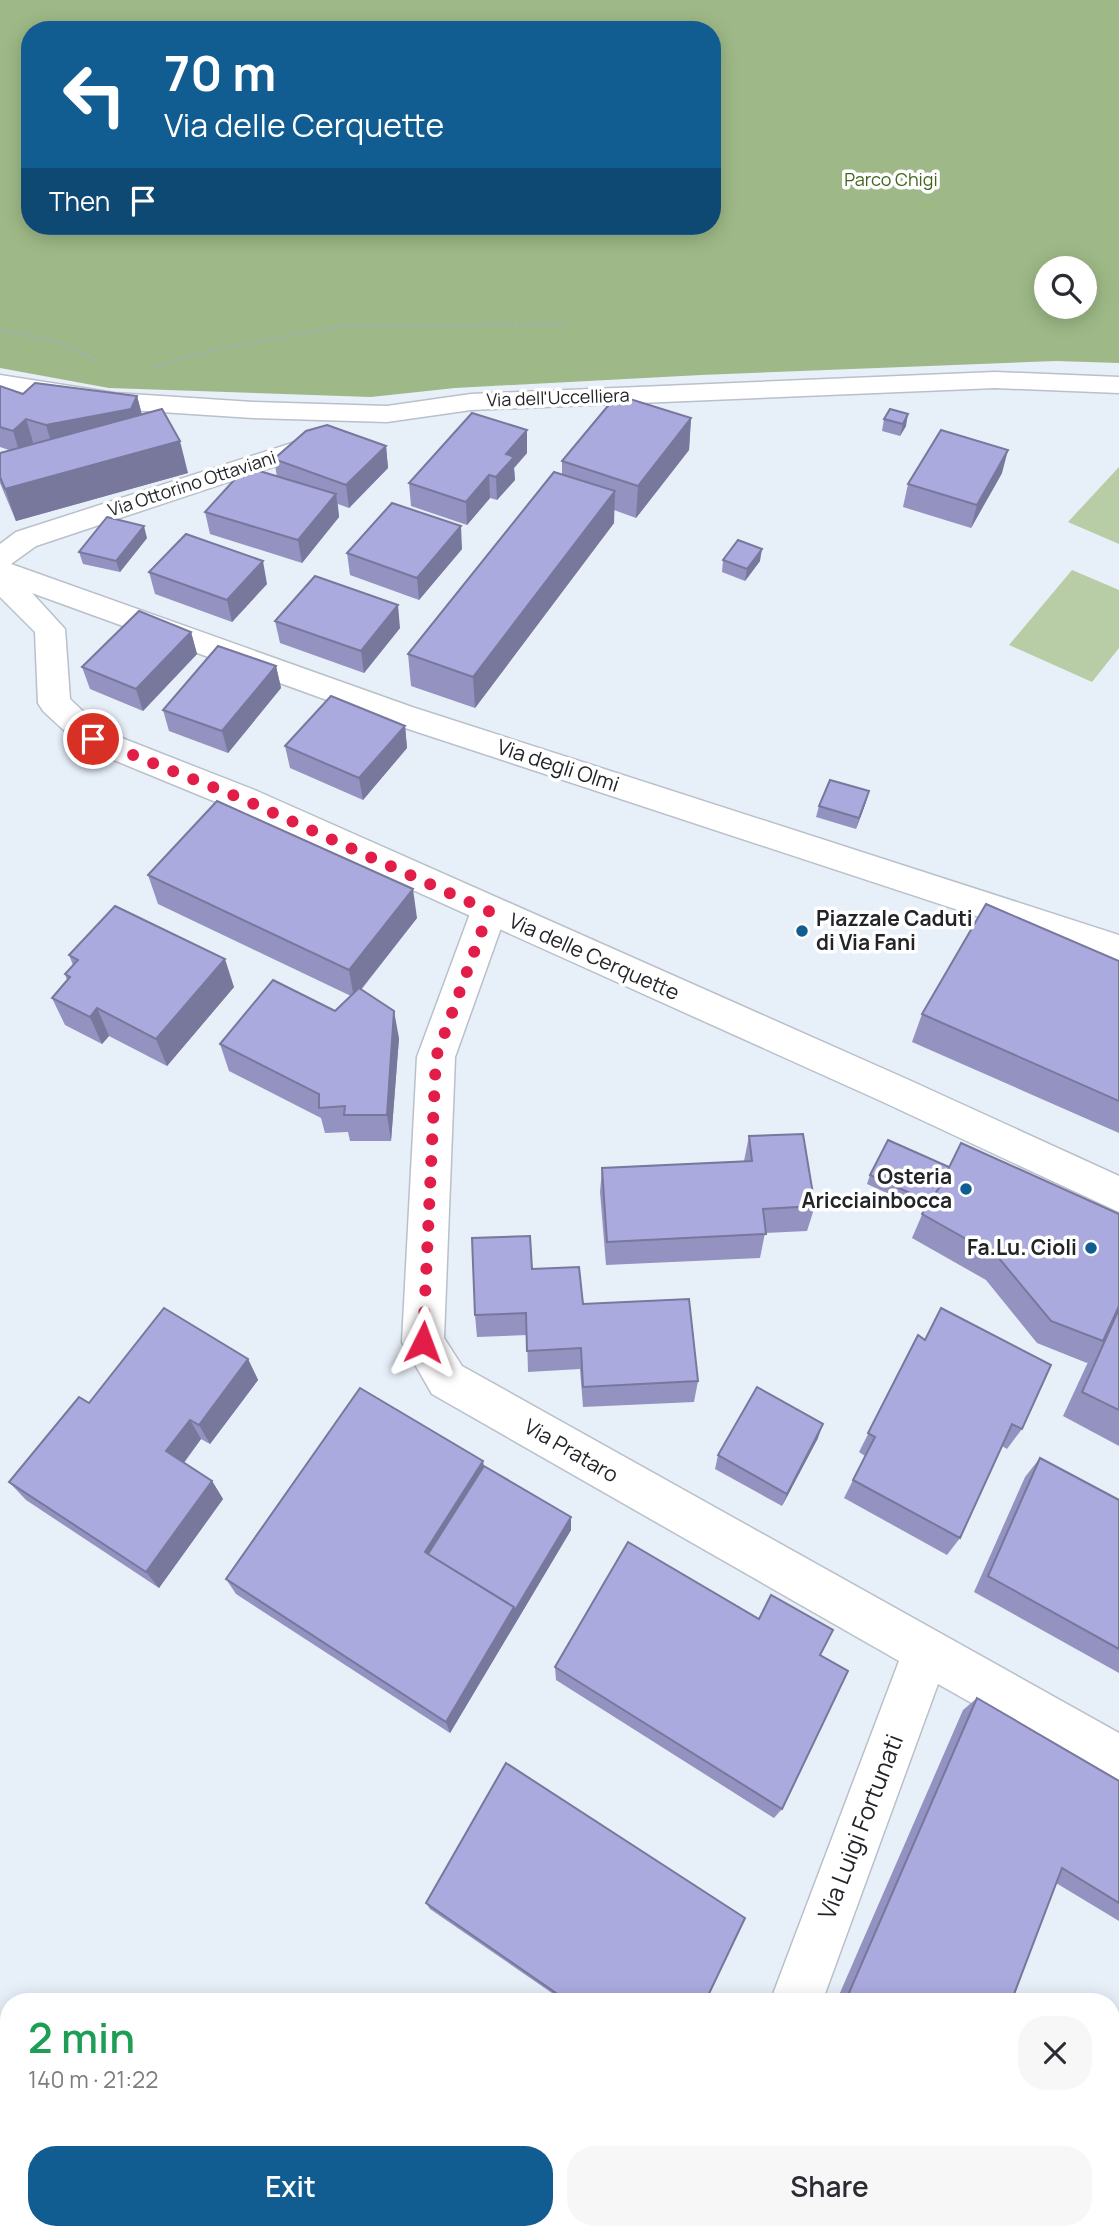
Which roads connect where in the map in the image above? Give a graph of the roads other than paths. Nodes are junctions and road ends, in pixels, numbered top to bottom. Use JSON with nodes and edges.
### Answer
{"nodes":[{"id":1,"x":0,"y":383,"type":"edge"},
{"id":2,"x":1119,"y":385,"type":"edge"},
{"id":3,"x":387,"y":414,"type":"junction"},
{"id":4,"x":0,"y":558,"type":"edge"},
{"id":5,"x":0,"y":571,"type":"edge"},
{"id":6,"x":0,"y":579,"type":"edge"},
{"id":7,"x":489,"y":911,"type":"junction"},
{"id":8,"x":1119,"y":949,"type":"edge"},
{"id":9,"x":1119,"y":1195,"type":"edge"},
{"id":10,"x":926,"y":1653,"type":"junction"},
{"id":11,"x":1119,"y":1760,"type":"edge"},
{"id":12,"x":799,"y":1993,"type":"edge"}],
"edges":[{"from":1,"to":3,"type":"street","name":"Via dell'Uccelliera"},
{"from":2,"to":3,"type":"street","name":"Via dell'Uccelliera"},
{"from":3,"to":4,"type":"street","name":"Via Ottorino Ottaviani"},
{"from":5,"to":8,"type":"street","name":"Via degli Olmi"},
{"from":6,"to":7,"type":"street","name":"Via delle Cerquette"},
{"from":7,"to":9,"type":"street","name":"Via delle Cerquette"},
{"from":7,"to":10,"type":"street","name":"Via Prataro"},
{"from":10,"to":11,"type":"street","name":"Via Prataro"},
{"from":10,"to":12,"type":"street","name":"Via Luigi Fortunati"}]}
